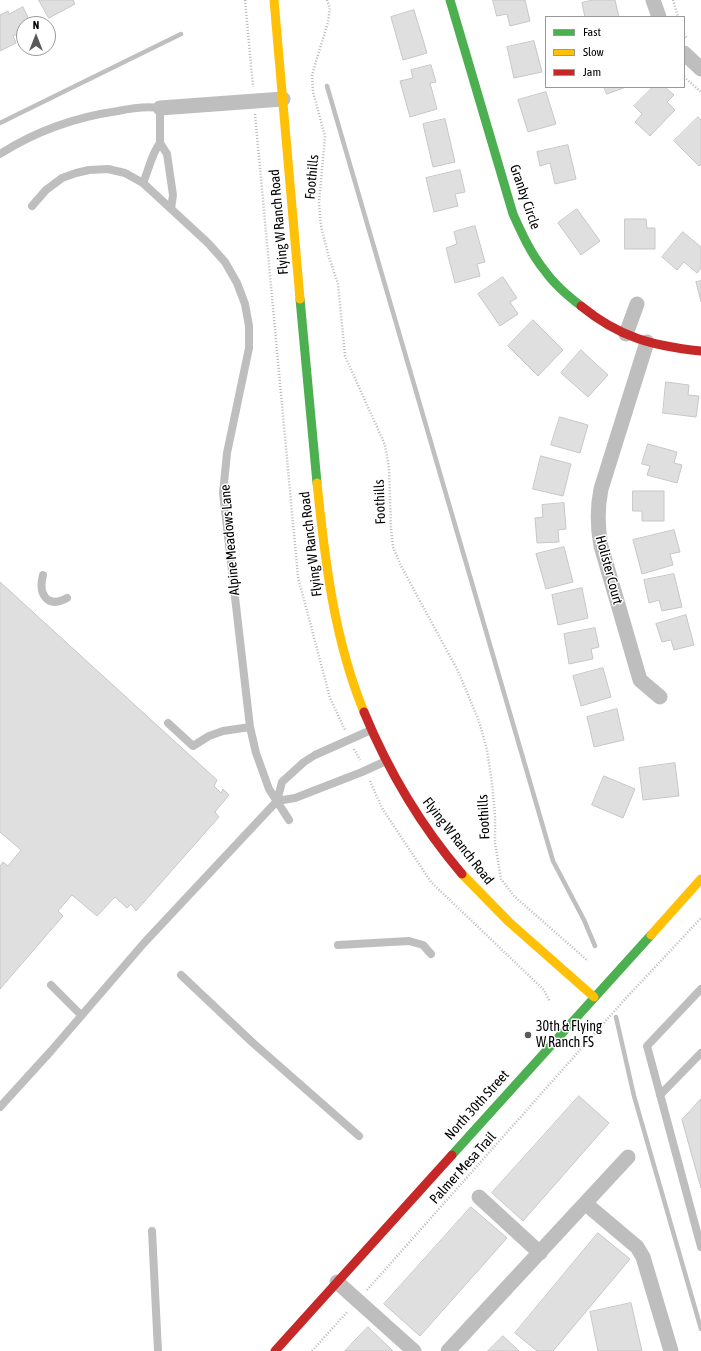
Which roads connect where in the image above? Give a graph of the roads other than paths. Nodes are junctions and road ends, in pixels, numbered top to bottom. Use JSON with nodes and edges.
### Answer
{"nodes":[{"id":1,"x":274,"y":0,"type":"edge"},
{"id":2,"x":450,"y":0,"type":"edge"},
{"id":3,"x":653,"y":0,"type":"edge"},
{"id":4,"x":659,"y":16,"type":"edge"},
{"id":5,"x":685,"y":54,"type":"edge"},
{"id":6,"x":701,"y":69,"type":"edge"},
{"id":7,"x":284,"y":99,"type":"junction"},
{"id":8,"x":160,"y":108,"type":"junction"},
{"id":9,"x":160,"y":143,"type":"junction"},
{"id":10,"x":0,"y":154,"type":"edge"},
{"id":11,"x":143,"y":183,"type":"junction"},
{"id":12,"x":32,"y":206,"type":"dead end"},
{"id":13,"x":171,"y":209,"type":"junction"},
{"id":14,"x":637,"y":304,"type":"dead end"},
{"id":15,"x":626,"y":334,"type":"junction"},
{"id":16,"x":647,"y":342,"type":"junction"},
{"id":17,"x":701,"y":351,"type":"edge"},
{"id":18,"x":43,"y":575,"type":"dead end"},
{"id":19,"x":68,"y":598,"type":"dead end"},
{"id":20,"x":660,"y":697,"type":"dead end"},
{"id":21,"x":168,"y":723,"type":"dead end"},
{"id":22,"x":250,"y":727,"type":"junction"},
{"id":23,"x":371,"y":729,"type":"junction"},
{"id":24,"x":387,"y":761,"type":"junction"},
{"id":25,"x":277,"y":801,"type":"junction"},
{"id":26,"x":289,"y":820,"type":"dead end"},
{"id":27,"x":701,"y":879,"type":"edge"},
{"id":28,"x":338,"y":945,"type":"dead end"},
{"id":29,"x":431,"y":954,"type":"dead end"},
{"id":30,"x":181,"y":975,"type":"dead end"},
{"id":31,"x":51,"y":985,"type":"dead end"},
{"id":32,"x":701,"y":989,"type":"edge"},
{"id":33,"x":594,"y":997,"type":"junction"},
{"id":34,"x":81,"y":1015,"type":"junction"},
{"id":35,"x":701,"y":1053,"type":"edge"},
{"id":36,"x":660,"y":1095,"type":"junction"},
{"id":37,"x":0,"y":1107,"type":"edge"},
{"id":38,"x":359,"y":1136,"type":"dead end"},
{"id":39,"x":628,"y":1157,"type":"dead end"},
{"id":40,"x":479,"y":1197,"type":"dead end"},
{"id":41,"x":586,"y":1204,"type":"junction"},
{"id":42,"x":152,"y":1231,"type":"dead end"},
{"id":43,"x":701,"y":1247,"type":"edge"},
{"id":44,"x":540,"y":1253,"type":"junction"},
{"id":45,"x":337,"y":1282,"type":"junction"},
{"id":46,"x":158,"y":1351,"type":"edge"},
{"id":47,"x":275,"y":1351,"type":"edge"},
{"id":48,"x":414,"y":1351,"type":"edge"},
{"id":49,"x":448,"y":1351,"type":"edge"},
{"id":50,"x":671,"y":1351,"type":"edge"}],
"edges":[{"from":1,"to":7,"type":"street","name":"Flying W Ranch Road"},
{"from":2,"to":15,"type":"street","name":"Granby Circle"},
{"from":3,"to":4,"type":"street"},
{"from":5,"to":6,"type":"street"},
{"from":7,"to":8,"type":"street"},
{"from":7,"to":23,"type":"street","name":"Flying W Ranch Road"},
{"from":8,"to":9,"type":"lane"},
{"from":8,"to":10,"type":"lane"},
{"from":9,"to":11,"type":"lane"},
{"from":9,"to":13,"type":"lane"},
{"from":11,"to":12,"type":"lane","name":"Alpine Meadows Lane"},
{"from":11,"to":13,"type":"lane","name":"Alpine Meadows Lane"},
{"from":13,"to":22,"type":"lane","name":"Alpine Meadows Lane"},
{"from":14,"to":15,"type":"street"},
{"from":15,"to":16,"type":"street","name":"Granby Circle"},
{"from":16,"to":17,"type":"street","name":"Granby Circle"},
{"from":16,"to":20,"type":"street","name":"Holister Court"},
{"from":18,"to":19,"type":"lane"},
{"from":21,"to":22,"type":"lane"},
{"from":22,"to":25,"type":"lane","name":"Alpine Meadows Lane"},
{"from":23,"to":24,"type":"street","name":"Flying W Ranch Road"},
{"from":23,"to":25,"type":"lane"},
{"from":24,"to":25,"type":"lane"},
{"from":24,"to":33,"type":"street","name":"Flying W Ranch Road"},
{"from":25,"to":26,"type":"lane","name":"Alpine Meadows Lane"},
{"from":25,"to":34,"type":"lane"},
{"from":27,"to":33,"type":"street","name":"North 30th Street"},
{"from":28,"to":29,"type":"lane"},
{"from":30,"to":38,"type":"lane"},
{"from":31,"to":34,"type":"lane"},
{"from":32,"to":36,"type":"lane"},
{"from":33,"to":45,"type":"street","name":"North 30th Street"},
{"from":34,"to":37,"type":"lane"},
{"from":35,"to":36,"type":"lane"},
{"from":36,"to":43,"type":"lane"},
{"from":39,"to":41,"type":"street"},
{"from":40,"to":44,"type":"street"},
{"from":41,"to":44,"type":"street"},
{"from":41,"to":50,"type":"street"},
{"from":42,"to":46,"type":"lane"},
{"from":44,"to":49,"type":"street"},
{"from":45,"to":47,"type":"street","name":"North 30th Street"},
{"from":45,"to":48,"type":"street"}]}
